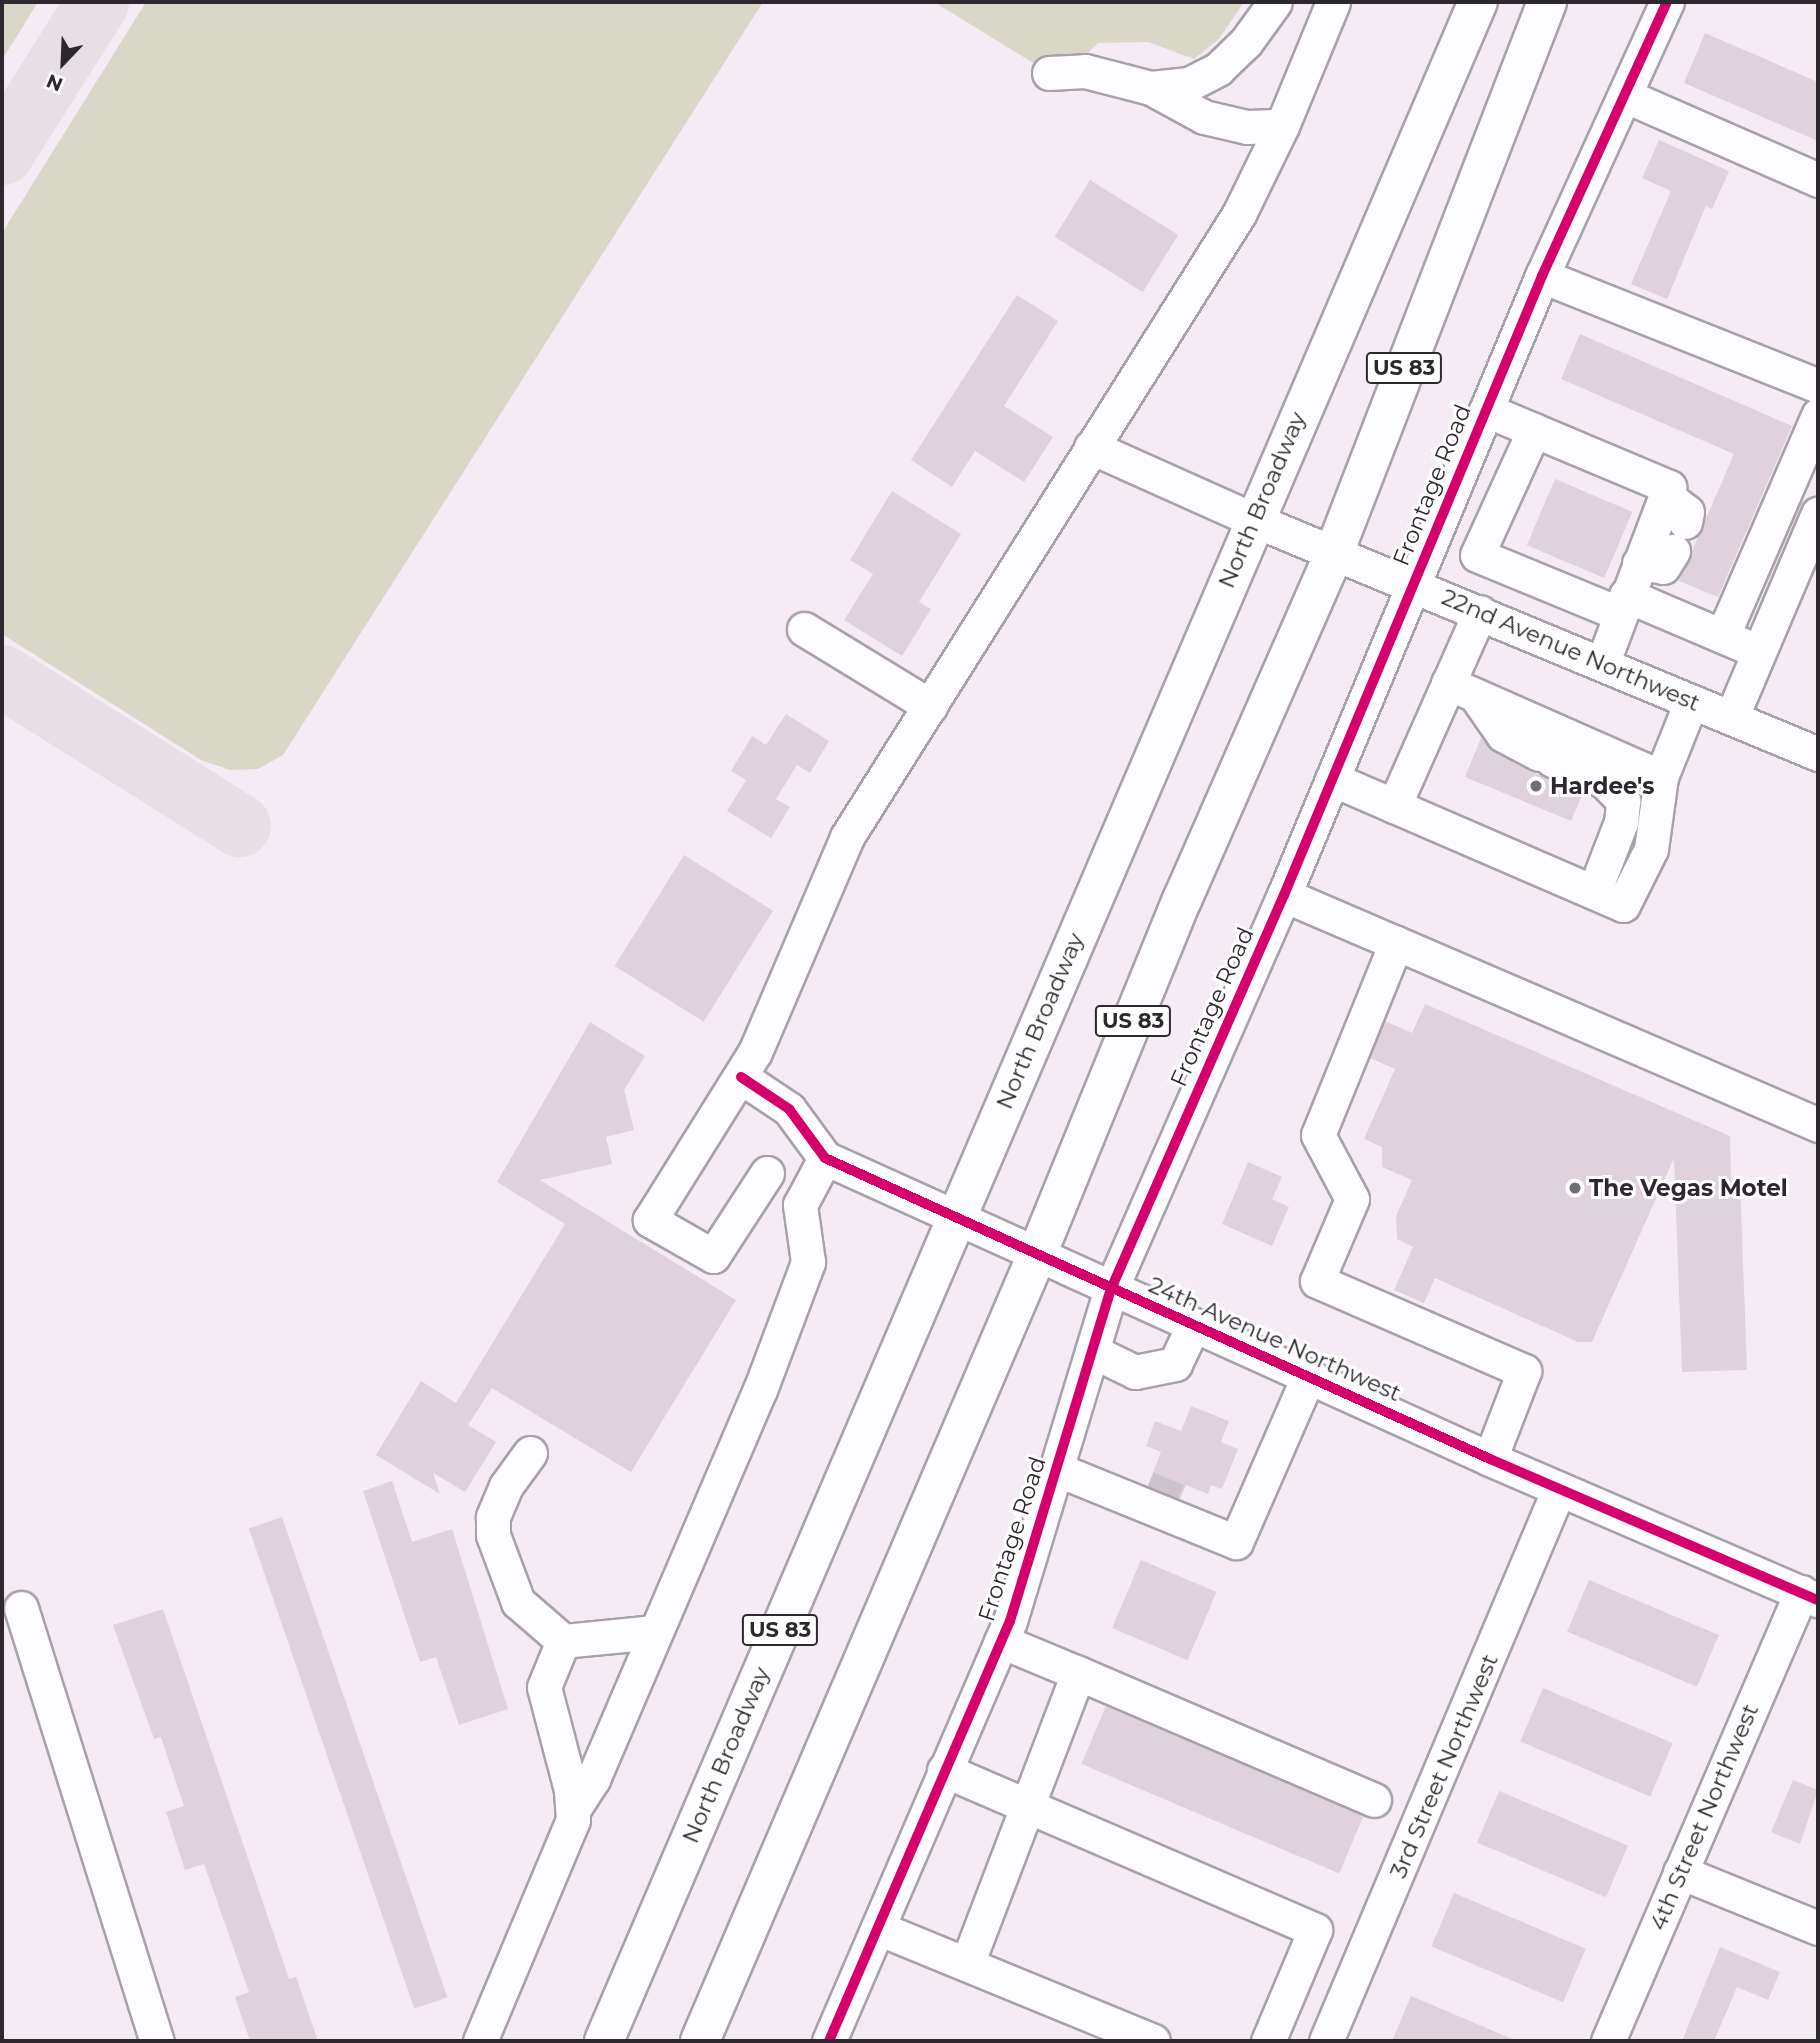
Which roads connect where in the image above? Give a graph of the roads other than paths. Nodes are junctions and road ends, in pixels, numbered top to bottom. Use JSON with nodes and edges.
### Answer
{"nodes":[{"id":1,"x":1275,"y":2,"type":"edge"},
{"id":2,"x":1333,"y":2,"type":"edge"},
{"id":3,"x":1478,"y":2,"type":"edge"},
{"id":4,"x":1547,"y":2,"type":"edge"},
{"id":5,"x":1667,"y":2,"type":"edge"},
{"id":6,"x":1049,"y":73,"type":"dead end"},
{"id":7,"x":1151,"y":88,"type":"junction"},
{"id":8,"x":1626,"y":96,"type":"junction"},
{"id":9,"x":1282,"y":126,"type":"junction"},
{"id":10,"x":1818,"y":180,"type":"edge"},
{"id":11,"x":1542,"y":276,"type":"junction"},
{"id":12,"x":1818,"y":386,"type":"edge"},
{"id":13,"x":1486,"y":410,"type":"junction"},
{"id":14,"x":1818,"y":415,"type":"edge"},
{"id":15,"x":1534,"y":430,"type":"junction"},
{"id":16,"x":1091,"y":447,"type":"junction"},
{"id":17,"x":1666,"y":496,"type":"junction"},
{"id":18,"x":1818,"y":513,"type":"edge"},
{"id":19,"x":1254,"y":520,"type":"junction"},
{"id":20,"x":1433,"y":537,"type":"junction"},
{"id":21,"x":1334,"y":553,"type":"junction"},
{"id":22,"x":1477,"y":555,"type":"junction"},
{"id":23,"x":1639,"y":563,"type":"junction"},
{"id":24,"x":1414,"y":584,"type":"junction"},
{"id":25,"x":1623,"y":604,"type":"junction"},
{"id":26,"x":1467,"y":606,"type":"junction"},
{"id":27,"x":804,"y":629,"type":"dead end"},
{"id":28,"x":1723,"y":635,"type":"junction"},
{"id":29,"x":1757,"y":651,"type":"junction"},
{"id":30,"x":1602,"y":664,"type":"junction"},
{"id":31,"x":1462,"y":690,"type":"junction"},
{"id":32,"x":1691,"y":702,"type":"junction"},
{"id":33,"x":930,"y":706,"type":"junction"},
{"id":34,"x":1732,"y":716,"type":"junction"},
{"id":35,"x":1818,"y":754,"type":"edge"},
{"id":36,"x":1661,"y":777,"type":"junction"},
{"id":37,"x":1332,"y":779,"type":"junction"},
{"id":38,"x":1394,"y":806,"type":"junction"},
{"id":39,"x":1594,"y":892,"type":"junction"},
{"id":40,"x":1284,"y":895,"type":"junction"},
{"id":41,"x":1396,"y":943,"type":"junction"},
{"id":42,"x":741,"y":1077,"type":"junction"},
{"id":43,"x":1818,"y":1125,"type":"edge"},
{"id":44,"x":825,"y":1158,"type":"junction"},
{"id":45,"x":767,"y":1173,"type":"dead end"},
{"id":46,"x":955,"y":1219,"type":"junction"},
{"id":47,"x":1036,"y":1257,"type":"junction"},
{"id":48,"x":1111,"y":1289,"type":"junction"},
{"id":49,"x":1193,"y":1326,"type":"junction"},
{"id":50,"x":1092,"y":1351,"type":"junction"},
{"id":51,"x":1308,"y":1377,"type":"junction"},
{"id":52,"x":530,"y":1453,"type":"dead end"},
{"id":53,"x":1490,"y":1460,"type":"junction"},
{"id":54,"x":1056,"y":1469,"type":"junction"},
{"id":55,"x":1088,"y":1484,"type":"junction"},
{"id":56,"x":1147,"y":1487,"type":"tunnel mouth"},
{"id":57,"x":1559,"y":1489,"type":"junction"},
{"id":58,"x":1180,"y":1501,"type":"tunnel mouth"},
{"id":59,"x":1225,"y":1537,"type":"junction"},
{"id":60,"x":1809,"y":1596,"type":"edge"},
{"id":61,"x":21,"y":1608,"type":"dead end"},
{"id":62,"x":654,"y":1632,"type":"junction"},
{"id":63,"x":563,"y":1641,"type":"junction"},
{"id":64,"x":1001,"y":1641,"type":"junction"},
{"id":65,"x":1078,"y":1673,"type":"junction"},
{"id":66,"x":944,"y":1770,"type":"junction"},
{"id":67,"x":1374,"y":1800,"type":"dead end"},
{"id":68,"x":1028,"y":1806,"type":"junction"},
{"id":69,"x":573,"y":1810,"type":"junction"},
{"id":70,"x":1681,"y":1872,"type":"junction"},
{"id":71,"x":878,"y":1928,"type":"junction"},
{"id":72,"x":1818,"y":1928,"type":"edge"},
{"id":73,"x":967,"y":1964,"type":"junction"},
{"id":74,"x":156,"y":2041,"type":"edge"},
{"id":75,"x":480,"y":2041,"type":"edge"},
{"id":76,"x":604,"y":2041,"type":"edge"},
{"id":77,"x":700,"y":2041,"type":"edge"},
{"id":78,"x":829,"y":2041,"type":"edge"},
{"id":79,"x":1153,"y":2041,"type":"edge"},
{"id":80,"x":1268,"y":2041,"type":"edge"},
{"id":81,"x":1326,"y":2041,"type":"edge"},
{"id":82,"x":1608,"y":2041,"type":"edge"}],
"edges":[{"from":1,"to":7,"type":"street"},
{"from":2,"to":9,"type":"street"},
{"from":3,"to":19,"type":"main road","name":"North Broadway","number":"US 83"},
{"from":4,"to":21,"type":"main road","number":"US 83"},
{"from":5,"to":8,"type":"street","name":"Frontage Road"},
{"from":6,"to":7,"type":"street"},
{"from":7,"to":9,"type":"street"},
{"from":8,"to":10,"type":"street"},
{"from":8,"to":11,"type":"street","name":"Frontage Road"},
{"from":9,"to":16,"type":"street"},
{"from":11,"to":12,"type":"street"},
{"from":11,"to":13,"type":"street","name":"Frontage Road"},
{"from":13,"to":15,"type":"street"},
{"from":13,"to":20,"type":"street","name":"Frontage Road"},
{"from":14,"to":28,"type":"street"},
{"from":15,"to":17,"type":"street"},
{"from":15,"to":22,"type":"street"},
{"from":16,"to":19,"type":"street","name":"22nd Avenue Northwest"},
{"from":16,"to":33,"type":"street"},
{"from":17,"to":23,"type":"street"},
{"from":17,"to":23,"type":"street"},
{"from":18,"to":29,"type":"street"},
{"from":19,"to":21,"type":"street","name":"22nd Avenue Northwest"},
{"from":19,"to":46,"type":"main road","name":"North Broadway","number":"US 83"},
{"from":20,"to":22,"type":"street"},
{"from":20,"to":24,"type":"street","name":"Frontage Road"},
{"from":21,"to":24,"type":"street","name":"22nd Avenue Northwest"},
{"from":21,"to":47,"type":"main road","number":"US 83"},
{"from":22,"to":25,"type":"street"},
{"from":22,"to":26,"type":"street"},
{"from":23,"to":25,"type":"street"},
{"from":24,"to":26,"type":"street","name":"22nd Avenue Northwest"},
{"from":24,"to":37,"type":"street","name":"Frontage Road"},
{"from":25,"to":28,"type":"street"},
{"from":25,"to":30,"type":"street"},
{"from":26,"to":30,"type":"street","name":"22nd Avenue Northwest"},
{"from":26,"to":31,"type":"street"},
{"from":27,"to":33,"type":"street"},
{"from":28,"to":29,"type":"street"},
{"from":29,"to":34,"type":"street"},
{"from":30,"to":32,"type":"street","name":"22nd Avenue Northwest"},
{"from":31,"to":36,"type":"street"},
{"from":31,"to":38,"type":"street"},
{"from":31,"to":39,"type":"street"},
{"from":32,"to":34,"type":"street","name":"22nd Avenue Northwest"},
{"from":32,"to":36,"type":"street"},
{"from":33,"to":42,"type":"street"},
{"from":34,"to":35,"type":"street","name":"22nd Avenue Northwest"},
{"from":36,"to":39,"type":"street"},
{"from":37,"to":38,"type":"street"},
{"from":37,"to":40,"type":"street","name":"Frontage Road"},
{"from":38,"to":39,"type":"street"},
{"from":40,"to":41,"type":"street"},
{"from":40,"to":48,"type":"street","name":"Frontage Road"},
{"from":41,"to":43,"type":"street"},
{"from":41,"to":53,"type":"street"},
{"from":42,"to":44,"type":"street","name":"24th Avenue Northwest"},
{"from":42,"to":45,"type":"street"},
{"from":44,"to":46,"type":"street","name":"24th Avenue Northwest"},
{"from":44,"to":62,"type":"street"},
{"from":46,"to":47,"type":"street","name":"24th Avenue Northwest"},
{"from":46,"to":76,"type":"main road","name":"North Broadway","number":"US 83"},
{"from":47,"to":48,"type":"street","name":"24th Avenue Northwest"},
{"from":47,"to":77,"type":"main road","number":"US 83"},
{"from":48,"to":49,"type":"street","name":"24th Avenue Northwest"},
{"from":48,"to":50,"type":"street","name":"Frontage Road"},
{"from":49,"to":50,"type":"street"},
{"from":49,"to":51,"type":"street","name":"24th Avenue Northwest"},
{"from":50,"to":54,"type":"street","name":"Frontage Road"},
{"from":51,"to":53,"type":"street","name":"24th Avenue Northwest"},
{"from":51,"to":59,"type":"street"},
{"from":52,"to":63,"type":"street"},
{"from":53,"to":57,"type":"street","name":"24th Avenue Northwest"},
{"from":54,"to":55,"type":"street"},
{"from":54,"to":64,"type":"street","name":"Frontage Road"},
{"from":55,"to":56,"type":"street"},
{"from":55,"to":59,"type":"street"},
{"from":57,"to":60,"type":"street","name":"24th Avenue Northwest"},
{"from":57,"to":81,"type":"street","name":"3rd Street Northwest"},
{"from":58,"to":59,"type":"street"},
{"from":60,"to":70,"type":"street","name":"4th Street Northwest"},
{"from":61,"to":74,"type":"street"},
{"from":62,"to":63,"type":"street"},
{"from":62,"to":69,"type":"street"},
{"from":63,"to":69,"type":"street"},
{"from":64,"to":65,"type":"street"},
{"from":64,"to":66,"type":"street","name":"Frontage Road"},
{"from":65,"to":67,"type":"street"},
{"from":65,"to":68,"type":"street"},
{"from":66,"to":68,"type":"street"},
{"from":66,"to":71,"type":"street","name":"Frontage Road"},
{"from":68,"to":73,"type":"street"},
{"from":68,"to":80,"type":"street"},
{"from":69,"to":75,"type":"street"},
{"from":70,"to":72,"type":"street"},
{"from":70,"to":82,"type":"street","name":"4th Street Northwest"},
{"from":71,"to":73,"type":"street"},
{"from":71,"to":78,"type":"street","name":"Frontage Road"},
{"from":73,"to":79,"type":"street"}]}
